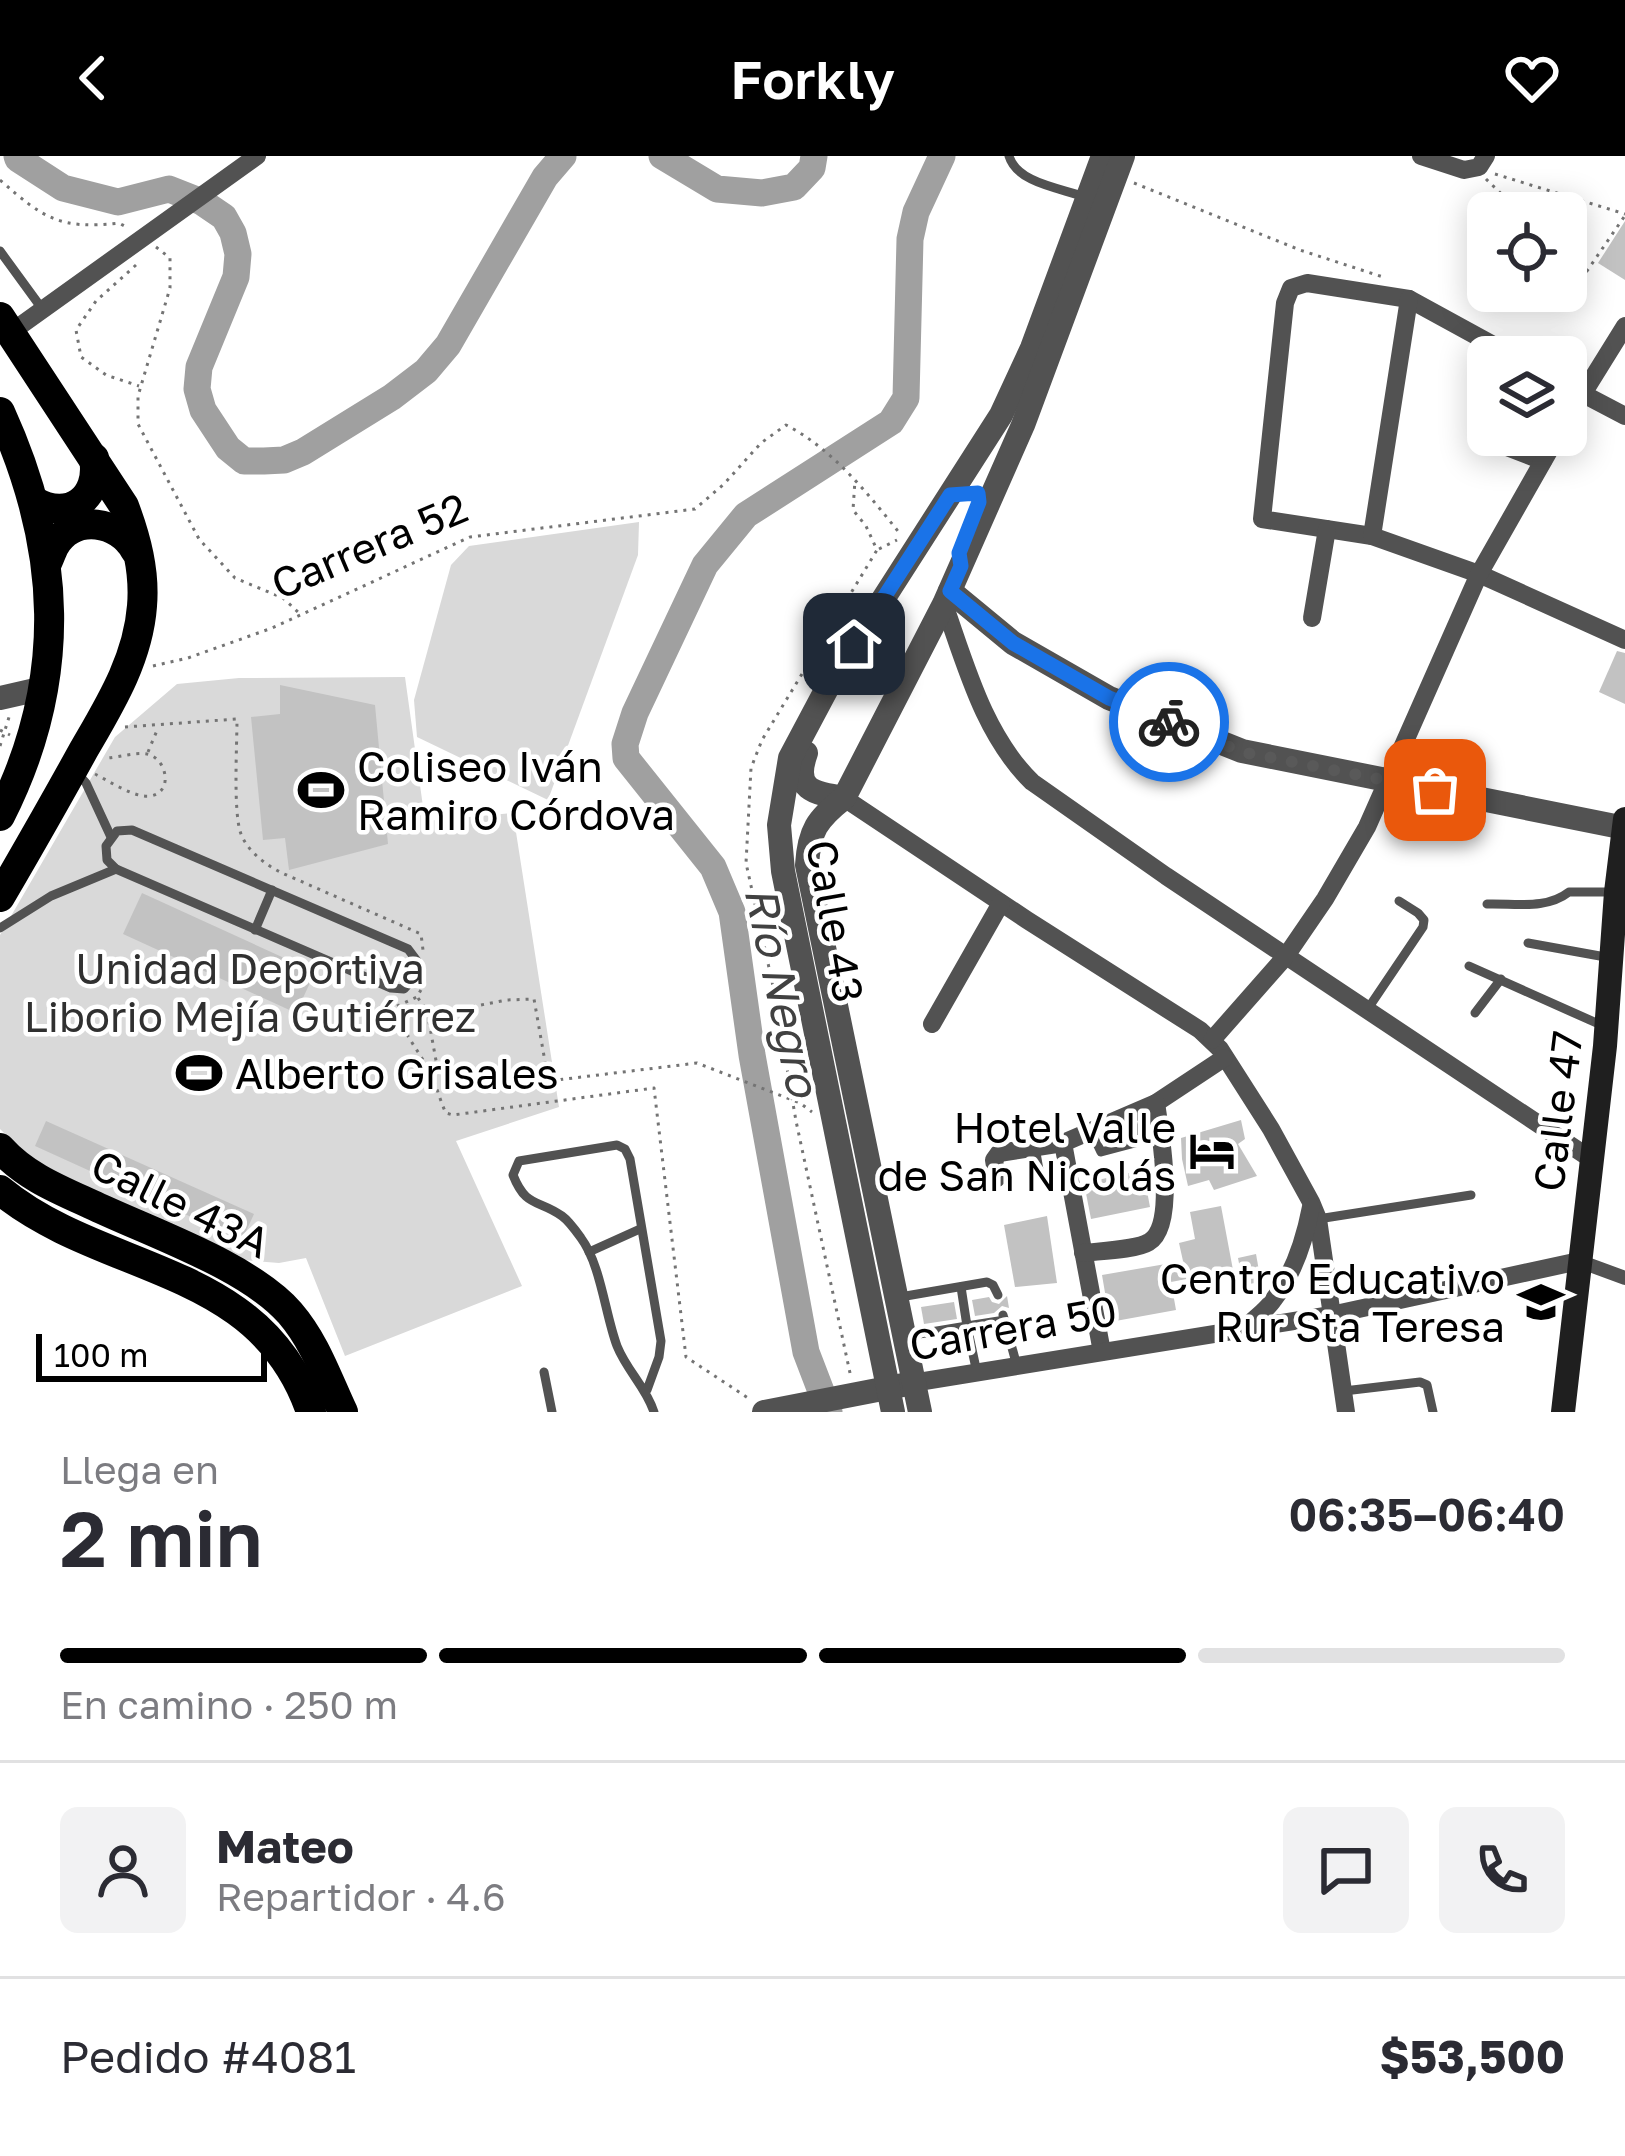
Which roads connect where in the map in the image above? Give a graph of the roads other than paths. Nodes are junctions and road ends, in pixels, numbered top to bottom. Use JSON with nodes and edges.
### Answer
{"nodes":[{"id":1,"x":1009,"y":156,"type":"edge"},
{"id":2,"x":1421,"y":156,"type":"edge"},
{"id":3,"x":256,"y":157,"type":"edge"},
{"id":4,"x":1114,"y":162,"type":"edge"},
{"id":5,"x":1482,"y":164,"type":"edge"},
{"id":6,"x":1087,"y":198,"type":"junction"},
{"id":7,"x":0,"y":251,"type":"edge"},
{"id":8,"x":1409,"y":299,"type":"junction"},
{"id":9,"x":43,"y":310,"type":"junction"},
{"id":10,"x":5,"y":325,"type":"edge"},
{"id":11,"x":1625,"y":326,"type":"edge"},
{"id":12,"x":1477,"y":336,"type":"edge"},
{"id":13,"x":1587,"y":373,"type":"edge"},
{"id":14,"x":1587,"y":396,"type":"edge"},
{"id":15,"x":0,"y":412,"type":"edge"},
{"id":16,"x":1625,"y":416,"type":"edge"},
{"id":17,"x":1530,"y":456,"type":"edge"},
{"id":18,"x":1546,"y":456,"type":"edge"},
{"id":19,"x":94,"y":458,"type":"junction"},
{"id":20,"x":1543,"y":461,"type":"junction"},
{"id":21,"x":950,"y":495,"type":"junction"},
{"id":22,"x":34,"y":501,"type":"junction"},
{"id":23,"x":1327,"y":529,"type":"junction"},
{"id":24,"x":1372,"y":536,"type":"junction"},
{"id":25,"x":140,"y":561,"type":"junction"},
{"id":26,"x":47,"y":563,"type":"junction"},
{"id":27,"x":961,"y":566,"type":"junction"},
{"id":28,"x":1479,"y":574,"type":"junction"},
{"id":29,"x":947,"y":598,"type":"junction"},
{"id":30,"x":875,"y":610,"type":"junction"},
{"id":31,"x":1312,"y":619,"type":"dead end"},
{"id":32,"x":1625,"y":640,"type":"edge"},
{"id":33,"x":44,"y":688,"type":"junction"},
{"id":34,"x":6,"y":697,"type":"edge"},
{"id":35,"x":73,"y":770,"type":"junction"},
{"id":36,"x":1388,"y":781,"type":"junction"},
{"id":37,"x":844,"y":798,"type":"junction"},
{"id":38,"x":0,"y":815,"type":"edge"},
{"id":39,"x":1624,"y":825,"type":"edge"},
{"id":40,"x":111,"y":837,"type":"junction"},
{"id":41,"x":116,"y":869,"type":"junction"},
{"id":42,"x":272,"y":890,"type":"junction"},
{"id":43,"x":1616,"y":892,"type":"junction"},
{"id":44,"x":0,"y":897,"type":"edge"},
{"id":45,"x":1399,"y":901,"type":"dead end"},
{"id":46,"x":1001,"y":903,"type":"junction"},
{"id":47,"x":1487,"y":904,"type":"dead end"},
{"id":48,"x":0,"y":928,"type":"edge"},
{"id":49,"x":255,"y":930,"type":"junction"},
{"id":50,"x":1528,"y":944,"type":"dead end"},
{"id":51,"x":1286,"y":956,"type":"junction"},
{"id":52,"x":1611,"y":958,"type":"junction"},
{"id":53,"x":1469,"y":966,"type":"dead end"},
{"id":54,"x":1501,"y":979,"type":"junction"},
{"id":55,"x":1367,"y":1010,"type":"junction"},
{"id":56,"x":1475,"y":1013,"type":"dead end"},
{"id":57,"x":932,"y":1024,"type":"dead end"},
{"id":58,"x":1212,"y":1040,"type":"junction"},
{"id":59,"x":1612,"y":1040,"type":"edge"},
{"id":60,"x":1224,"y":1058,"type":"junction"},
{"id":61,"x":1156,"y":1103,"type":"junction"},
{"id":62,"x":1130,"y":1113,"type":"junction"},
{"id":63,"x":1091,"y":1131,"type":"junction"},
{"id":64,"x":1064,"y":1143,"type":"junction"},
{"id":65,"x":0,"y":1148,"type":"edge"},
{"id":66,"x":1035,"y":1148,"type":"junction"},
{"id":67,"x":1591,"y":1159,"type":"junction"},
{"id":68,"x":1039,"y":1170,"type":"dead end"},
{"id":69,"x":997,"y":1178,"type":"dead end"},
{"id":70,"x":0,"y":1190,"type":"edge"},
{"id":71,"x":1471,"y":1195,"type":"dead end"},
{"id":72,"x":1315,"y":1210,"type":"junction"},
{"id":73,"x":640,"y":1229,"type":"junction"},
{"id":74,"x":589,"y":1252,"type":"junction"},
{"id":75,"x":1083,"y":1253,"type":"junction"},
{"id":76,"x":1579,"y":1261,"type":"junction"},
{"id":77,"x":1625,"y":1278,"type":"edge"},
{"id":78,"x":961,"y":1287,"type":"junction"},
{"id":79,"x":998,"y":1295,"type":"dead end"},
{"id":80,"x":895,"y":1298,"type":"junction"},
{"id":81,"x":1331,"y":1315,"type":"junction"},
{"id":82,"x":967,"y":1326,"type":"junction"},
{"id":83,"x":1244,"y":1328,"type":"junction"},
{"id":84,"x":903,"y":1336,"type":"junction"},
{"id":85,"x":1102,"y":1352,"type":"junction"},
{"id":86,"x":1017,"y":1366,"type":"junction"},
{"id":87,"x":544,"y":1372,"type":"dead end"},
{"id":88,"x":977,"y":1372,"type":"junction"},
{"id":89,"x":646,"y":1390,"type":"junction"},
{"id":90,"x":1344,"y":1391,"type":"junction"},
{"id":91,"x":898,"y":1394,"type":"edge"},
{"id":92,"x":772,"y":1411,"type":"edge"},
{"id":93,"x":311,"y":1412,"type":"edge"},
{"id":94,"x":343,"y":1412,"type":"edge"},
{"id":95,"x":552,"y":1412,"type":"edge"},
{"id":96,"x":655,"y":1412,"type":"edge"},
{"id":97,"x":920,"y":1412,"type":"edge"},
{"id":98,"x":1346,"y":1412,"type":"edge"},
{"id":99,"x":1432,"y":1412,"type":"edge"},
{"id":100,"x":1563,"y":1412,"type":"edge"}],
"edges":[{"from":1,"to":6,"type":"lane"},
{"from":2,"to":5,"type":"street"},
{"from":3,"to":9,"type":"street"},
{"from":4,"to":6,"type":"street","name":"Calle 43"},
{"from":4,"to":27,"type":"street","name":"Calle 43"},
{"from":6,"to":21,"type":"street","name":"Calle 43"},
{"from":7,"to":9,"type":"lane"},
{"from":8,"to":12,"type":"street"},
{"from":8,"to":23,"type":"street"},
{"from":8,"to":24,"type":"street"},
{"from":9,"to":10,"type":"street"},
{"from":10,"to":19,"type":"main road"},
{"from":11,"to":13,"type":"street"},
{"from":14,"to":16,"type":"street"},
{"from":15,"to":22,"type":"main road"},
{"from":17,"to":20,"type":"street"},
{"from":18,"to":20,"type":"street"},
{"from":19,"to":22,"type":"main road"},
{"from":19,"to":25,"type":"main road"},
{"from":20,"to":28,"type":"street"},
{"from":21,"to":27,"type":"street"},
{"from":21,"to":30,"type":"street","name":"Calle 43"},
{"from":22,"to":26,"type":"main road"},
{"from":23,"to":24,"type":"street"},
{"from":23,"to":31,"type":"street"},
{"from":24,"to":28,"type":"street"},
{"from":25,"to":26,"type":"main road"},
{"from":25,"to":35,"type":"main road"},
{"from":26,"to":33,"type":"main road"},
{"from":27,"to":29,"type":"street","name":"Calle 43"},
{"from":28,"to":32,"type":"street"},
{"from":28,"to":36,"type":"street"},
{"from":29,"to":36,"type":"street"},
{"from":29,"to":37,"type":"street","name":"Calle 43"},
{"from":29,"to":51,"type":"street"},
{"from":30,"to":37,"type":"street"},
{"from":30,"to":91,"type":"street","name":"Calle 43"},
{"from":33,"to":34,"type":"street"},
{"from":33,"to":38,"type":"main road"},
{"from":35,"to":40,"type":"lane"},
{"from":35,"to":44,"type":"main road"},
{"from":36,"to":39,"type":"street"},
{"from":36,"to":51,"type":"street"},
{"from":37,"to":46,"type":"street"},
{"from":37,"to":80,"type":"street","name":"Calle 43"},
{"from":39,"to":43,"type":"main road","name":"Calle 47"},
{"from":40,"to":41,"type":"lane"},
{"from":40,"to":42,"type":"lane"},
{"from":41,"to":48,"type":"lane"},
{"from":41,"to":49,"type":"lane"},
{"from":42,"to":49,"type":"lane"},
{"from":42,"to":49,"type":"lane"},
{"from":43,"to":47,"type":"lane"},
{"from":43,"to":52,"type":"main road","name":"Calle 47"},
{"from":45,"to":55,"type":"lane"},
{"from":46,"to":57,"type":"street"},
{"from":46,"to":58,"type":"street"},
{"from":50,"to":52,"type":"lane"},
{"from":51,"to":55,"type":"street"},
{"from":51,"to":58,"type":"street"},
{"from":52,"to":59,"type":"main road","name":"Calle 47"},
{"from":53,"to":54,"type":"lane"},
{"from":54,"to":56,"type":"lane"},
{"from":54,"to":59,"type":"lane"},
{"from":55,"to":67,"type":"street"},
{"from":58,"to":60,"type":"street"},
{"from":59,"to":67,"type":"main road","name":"Calle 47"},
{"from":60,"to":61,"type":"street"},
{"from":60,"to":72,"type":"street"},
{"from":61,"to":62,"type":"street"},
{"from":61,"to":75,"type":"street"},
{"from":62,"to":63,"type":"street"},
{"from":62,"to":63,"type":"lane"},
{"from":63,"to":64,"type":"street"},
{"from":64,"to":66,"type":"street"},
{"from":64,"to":75,"type":"street"},
{"from":65,"to":94,"type":"main road","name":"Calle 43A"},
{"from":66,"to":68,"type":"lane"},
{"from":66,"to":69,"type":"street"},
{"from":67,"to":76,"type":"main road","name":"Calle 47"},
{"from":70,"to":93,"type":"main road","name":"Calle 43A"},
{"from":71,"to":72,"type":"lane"},
{"from":72,"to":81,"type":"street"},
{"from":72,"to":83,"type":"street"},
{"from":73,"to":74,"type":"lane"},
{"from":73,"to":74,"type":"lane"},
{"from":73,"to":89,"type":"lane"},
{"from":74,"to":89,"type":"lane"},
{"from":75,"to":85,"type":"street"},
{"from":76,"to":77,"type":"street"},
{"from":76,"to":81,"type":"street","name":"Carrera 50"},
{"from":76,"to":100,"type":"main road","name":"Calle 47"},
{"from":78,"to":79,"type":"lane"},
{"from":78,"to":80,"type":"lane"},
{"from":78,"to":82,"type":"lane"},
{"from":80,"to":84,"type":"street","name":"Calle 43"},
{"from":81,"to":83,"type":"street","name":"Carrera 50"},
{"from":81,"to":90,"type":"street"},
{"from":82,"to":84,"type":"lane"},
{"from":82,"to":86,"type":"lane"},
{"from":82,"to":88,"type":"lane"},
{"from":83,"to":85,"type":"street","name":"Carrera 50"},
{"from":84,"to":91,"type":"street","name":"Calle 43"},
{"from":85,"to":86,"type":"street","name":"Carrera 50"},
{"from":86,"to":88,"type":"street","name":"Carrera 50"},
{"from":87,"to":95,"type":"lane"},
{"from":88,"to":91,"type":"street","name":"Carrera 50"},
{"from":89,"to":96,"type":"lane"},
{"from":90,"to":98,"type":"street"},
{"from":90,"to":99,"type":"lane"},
{"from":91,"to":92,"type":"street","name":"Carrera 50"},
{"from":91,"to":97,"type":"street","name":"Calle 43"}]}
